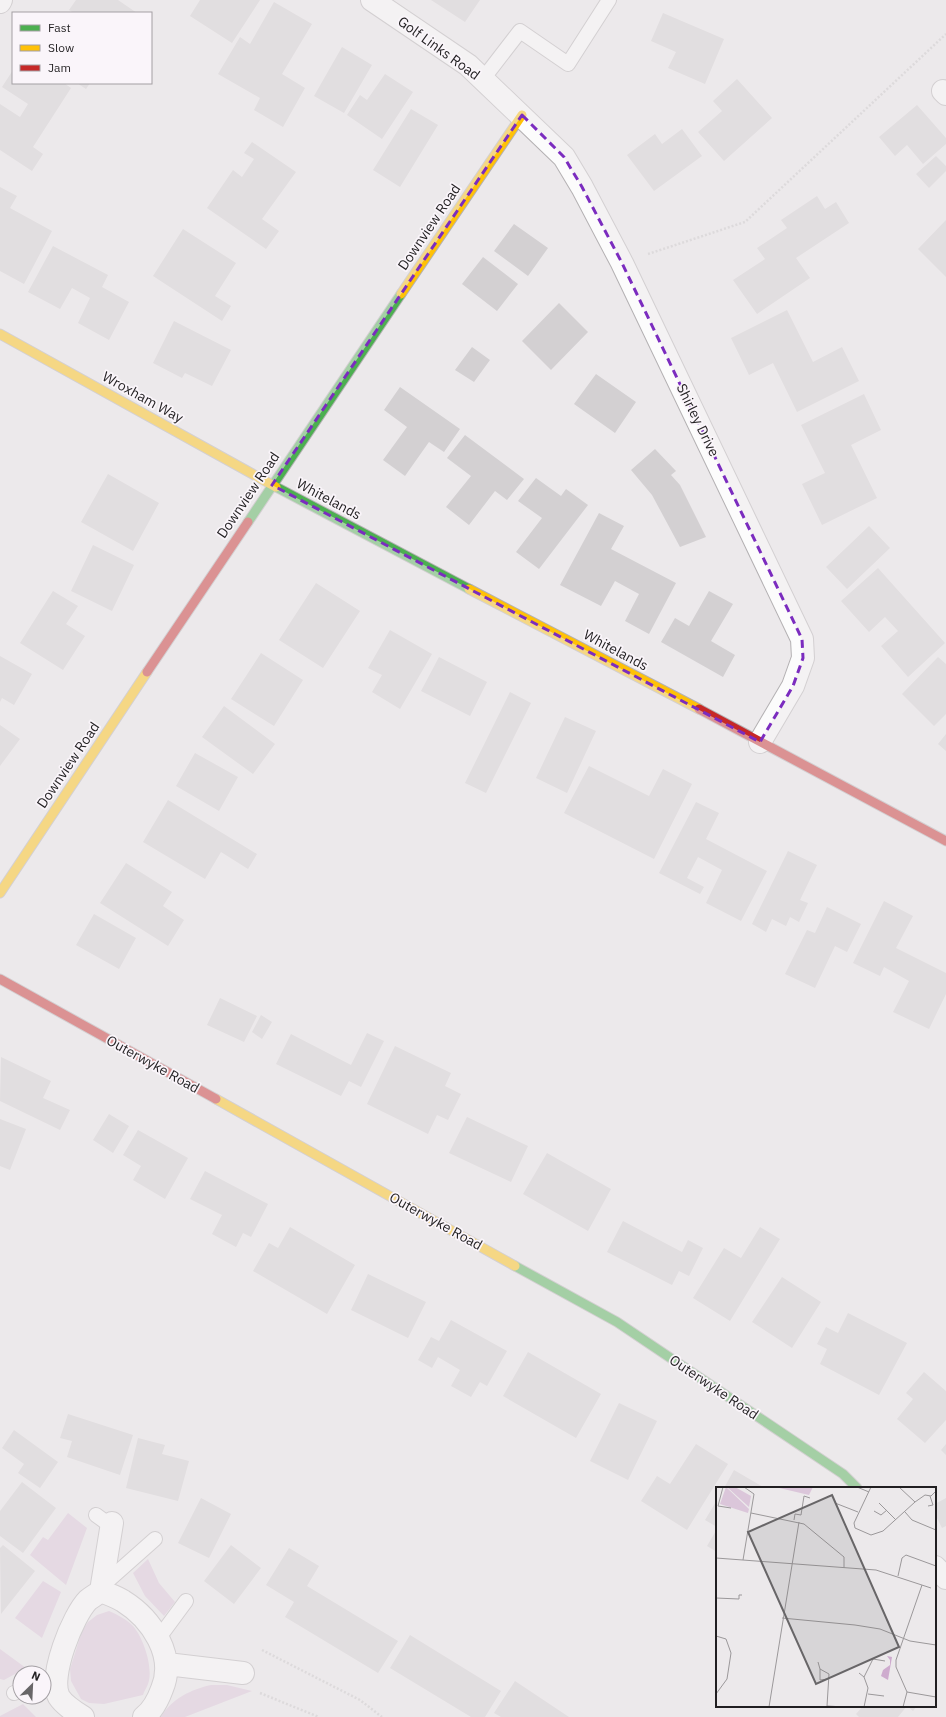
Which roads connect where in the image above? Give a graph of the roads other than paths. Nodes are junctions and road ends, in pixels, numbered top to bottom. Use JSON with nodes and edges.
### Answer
{"nodes":[{"id":1,"x":372,"y":0,"type":"edge"},
{"id":2,"x":609,"y":0,"type":"edge"},
{"id":3,"x":483,"y":79,"type":"junction"},
{"id":4,"x":522,"y":115,"type":"junction"},
{"id":5,"x":0,"y":334,"type":"edge"},
{"id":6,"x":272,"y":485,"type":"junction"},
{"id":7,"x":760,"y":742,"type":"junction"},
{"id":8,"x":946,"y":841,"type":"edge"},
{"id":9,"x":0,"y":893,"type":"edge"},
{"id":10,"x":0,"y":979,"type":"edge"},
{"id":11,"x":856,"y":1487,"type":"edge"},
{"id":12,"x":106,"y":1521,"type":"dead end"},
{"id":13,"x":156,"y":1539,"type":"dead end"},
{"id":14,"x":936,"y":1568,"type":"edge"},
{"id":15,"x":946,"y":1578,"type":"edge"},
{"id":16,"x":101,"y":1588,"type":"junction"},
{"id":17,"x":186,"y":1601,"type":"dead end"},
{"id":18,"x":158,"y":1639,"type":"junction"},
{"id":19,"x":167,"y":1664,"type":"junction"},
{"id":20,"x":242,"y":1673,"type":"dead end"},
{"id":21,"x":52,"y":1676,"type":"edge"},
{"id":22,"x":52,"y":1684,"type":"edge"},
{"id":23,"x":83,"y":1717,"type":"edge"},
{"id":24,"x":144,"y":1717,"type":"edge"}],
"edges":[{"from":1,"to":3,"type":"street","name":"Golf Links Road"},
{"from":2,"to":3,"type":"lane"},
{"from":3,"to":4,"type":"street","name":"Golf Links Road"},
{"from":4,"to":6,"type":"street","name":"Downview Road"},
{"from":4,"to":7,"type":"street","name":"Shirley Drive"},
{"from":5,"to":6,"type":"street","name":"Wroxham Way"},
{"from":6,"to":7,"type":"street","name":"Whitelands"},
{"from":6,"to":9,"type":"street","name":"Downview Road"},
{"from":7,"to":8,"type":"street","name":"Whitelands"},
{"from":10,"to":11,"type":"street","name":"Outerwyke Road"},
{"from":12,"to":16,"type":"street"},
{"from":13,"to":16,"type":"lane"},
{"from":14,"to":15,"type":"street"},
{"from":16,"to":18,"type":"street"},
{"from":16,"to":21,"type":"street"},
{"from":17,"to":18,"type":"lane"},
{"from":18,"to":19,"type":"street"},
{"from":19,"to":20,"type":"street"},
{"from":19,"to":24,"type":"street"},
{"from":22,"to":23,"type":"street"}]}
